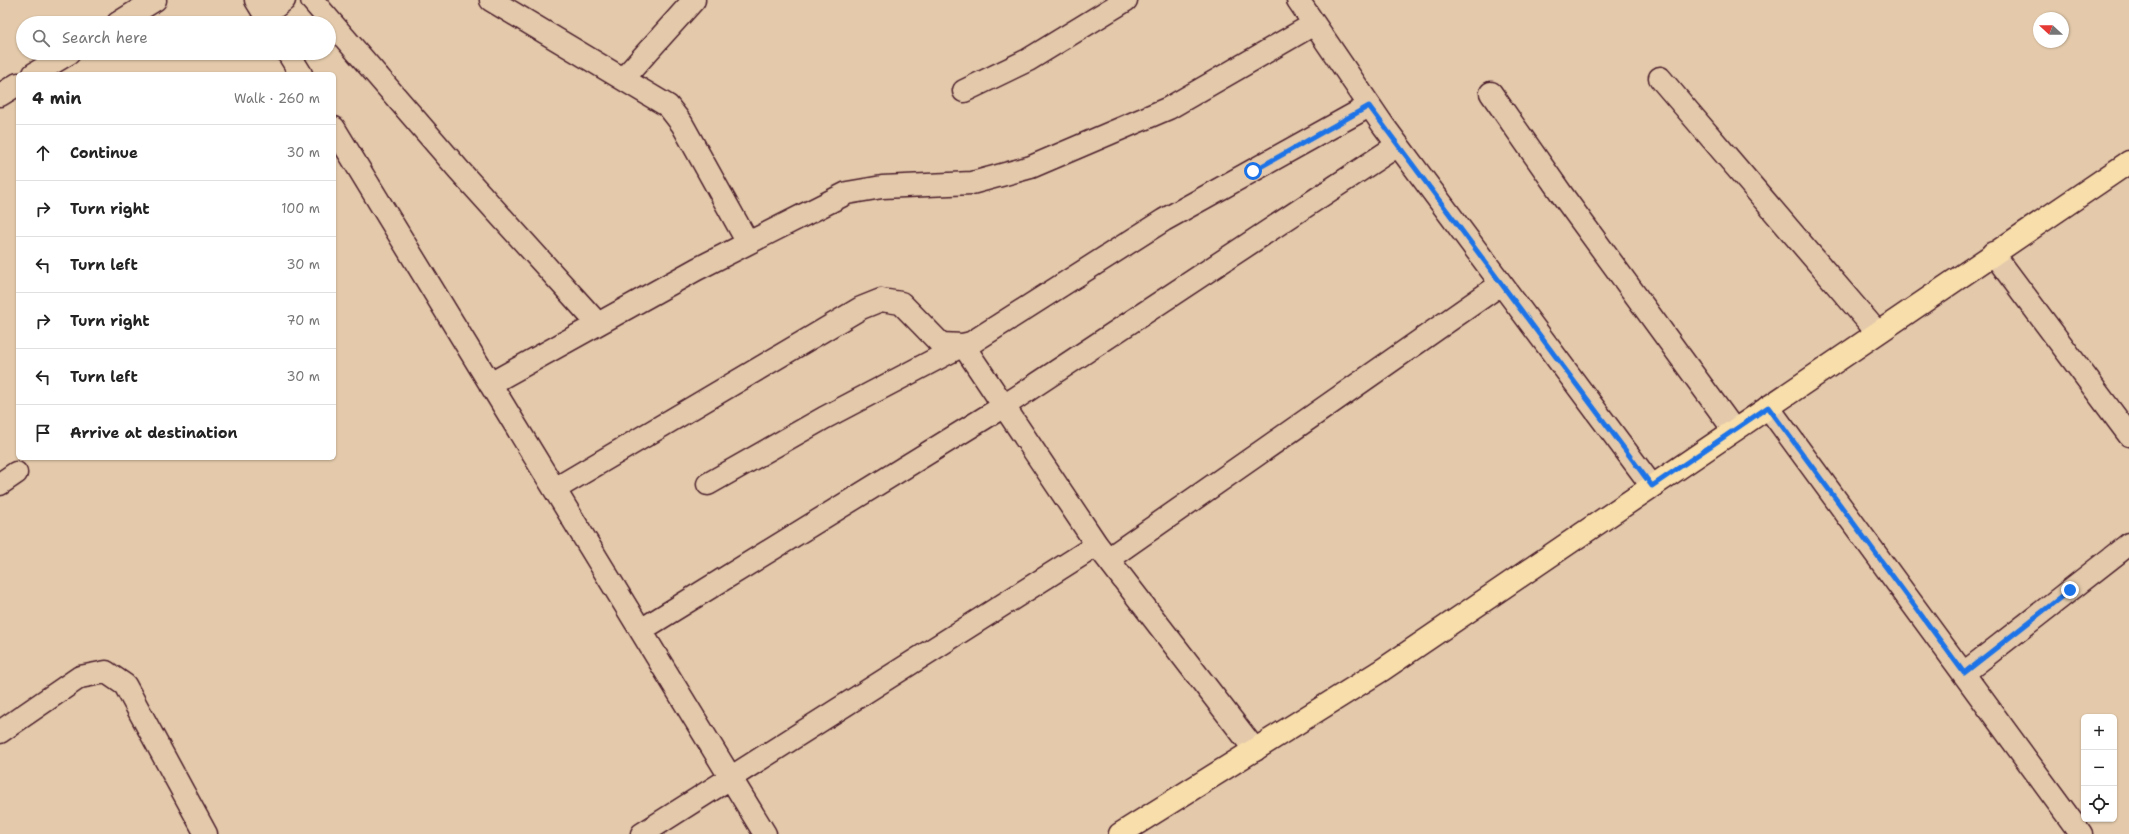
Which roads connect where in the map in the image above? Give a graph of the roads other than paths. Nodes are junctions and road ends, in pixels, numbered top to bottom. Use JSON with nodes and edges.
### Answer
{"nodes":[{"id":1,"x":155,"y":0,"type":"edge"},
{"id":2,"x":284,"y":0,"type":"edge"},
{"id":3,"x":312,"y":0,"type":"edge"},
{"id":4,"x":491,"y":0,"type":"edge"},
{"id":5,"x":694,"y":0,"type":"edge"},
{"id":6,"x":1126,"y":0,"type":"edge"},
{"id":7,"x":1298,"y":0,"type":"edge"},
{"id":8,"x":264,"y":13,"type":"edge"},
{"id":9,"x":129,"y":16,"type":"edge"},
{"id":10,"x":326,"y":16,"type":"edge"},
{"id":11,"x":1314,"y":24,"type":"junction"},
{"id":12,"x":336,"y":28,"type":"edge"},
{"id":13,"x":57,"y":60,"type":"edge"},
{"id":14,"x":292,"y":60,"type":"edge"},
{"id":15,"x":37,"y":72,"type":"edge"},
{"id":16,"x":300,"y":72,"type":"edge"},
{"id":17,"x":1660,"y":78,"type":"dead end"},
{"id":18,"x":623,"y":79,"type":"junction"},
{"id":19,"x":16,"y":85,"type":"edge"},
{"id":20,"x":964,"y":90,"type":"dead end"},
{"id":21,"x":1491,"y":93,"type":"dead end"},
{"id":22,"x":0,"y":95,"type":"edge"},
{"id":23,"x":1369,"y":106,"type":"junction"},
{"id":24,"x":336,"y":131,"type":"edge"},
{"id":25,"x":1398,"y":145,"type":"junction"},
{"id":26,"x":2129,"y":162,"type":"edge"},
{"id":27,"x":748,"y":244,"type":"junction"},
{"id":28,"x":1994,"y":254,"type":"junction"},
{"id":29,"x":1501,"y":284,"type":"junction"},
{"id":30,"x":598,"y":324,"type":"junction"},
{"id":31,"x":1877,"y":332,"type":"junction"},
{"id":32,"x":963,"y":345,"type":"junction"},
{"id":33,"x":490,"y":384,"type":"junction"},
{"id":34,"x":1004,"y":406,"type":"junction"},
{"id":35,"x":1768,"y":407,"type":"junction"},
{"id":36,"x":1734,"y":430,"type":"junction"},
{"id":37,"x":2129,"y":435,"type":"edge"},
{"id":38,"x":708,"y":484,"type":"dead end"},
{"id":39,"x":1652,"y":486,"type":"junction"},
{"id":40,"x":555,"y":489,"type":"junction"},
{"id":41,"x":2129,"y":544,"type":"edge"},
{"id":42,"x":1103,"y":552,"type":"junction"},
{"id":43,"x":641,"y":630,"type":"junction"},
{"id":44,"x":1964,"y":673,"type":"junction"},
{"id":45,"x":0,"y":732,"type":"edge"},
{"id":46,"x":1254,"y":750,"type":"junction"},
{"id":47,"x":731,"y":778,"type":"junction"},
{"id":48,"x":1123,"y":833,"type":"edge"},
{"id":49,"x":206,"y":834,"type":"edge"},
{"id":50,"x":642,"y":834,"type":"edge"},
{"id":51,"x":765,"y":834,"type":"edge"},
{"id":52,"x":2081,"y":834,"type":"edge"}],
"edges":[{"from":1,"to":9,"type":"street"},
{"from":2,"to":8,"type":"street"},
{"from":3,"to":10,"type":"street"},
{"from":4,"to":18,"type":"street"},
{"from":5,"to":18,"type":"street"},
{"from":6,"to":20,"type":"street"},
{"from":7,"to":11,"type":"street"},
{"from":11,"to":23,"type":"street"},
{"from":11,"to":27,"type":"street"},
{"from":12,"to":30,"type":"street"},
{"from":13,"to":15,"type":"street"},
{"from":14,"to":16,"type":"street"},
{"from":17,"to":31,"type":"street"},
{"from":18,"to":27,"type":"street"},
{"from":19,"to":22,"type":"street"},
{"from":21,"to":36,"type":"street"},
{"from":23,"to":25,"type":"street"},
{"from":23,"to":32,"type":"street"},
{"from":24,"to":33,"type":"street"},
{"from":25,"to":29,"type":"street"},
{"from":25,"to":34,"type":"street"},
{"from":26,"to":28,"type":"main road"},
{"from":27,"to":30,"type":"street"},
{"from":28,"to":31,"type":"main road"},
{"from":28,"to":37,"type":"street"},
{"from":29,"to":39,"type":"street"},
{"from":29,"to":42,"type":"street"},
{"from":30,"to":33,"type":"street"},
{"from":31,"to":35,"type":"main road"},
{"from":32,"to":34,"type":"street"},
{"from":32,"to":38,"type":"street"},
{"from":32,"to":40,"type":"street"},
{"from":33,"to":40,"type":"street"},
{"from":34,"to":42,"type":"street"},
{"from":34,"to":43,"type":"street"},
{"from":35,"to":36,"type":"main road"},
{"from":35,"to":44,"type":"street"},
{"from":36,"to":39,"type":"main road"},
{"from":39,"to":46,"type":"main road"},
{"from":40,"to":43,"type":"street"},
{"from":41,"to":44,"type":"street"},
{"from":42,"to":46,"type":"street"},
{"from":42,"to":47,"type":"street"},
{"from":43,"to":47,"type":"street"},
{"from":44,"to":52,"type":"street"},
{"from":45,"to":49,"type":"street"},
{"from":46,"to":48,"type":"main road"},
{"from":47,"to":50,"type":"street"},
{"from":47,"to":51,"type":"street"}]}
